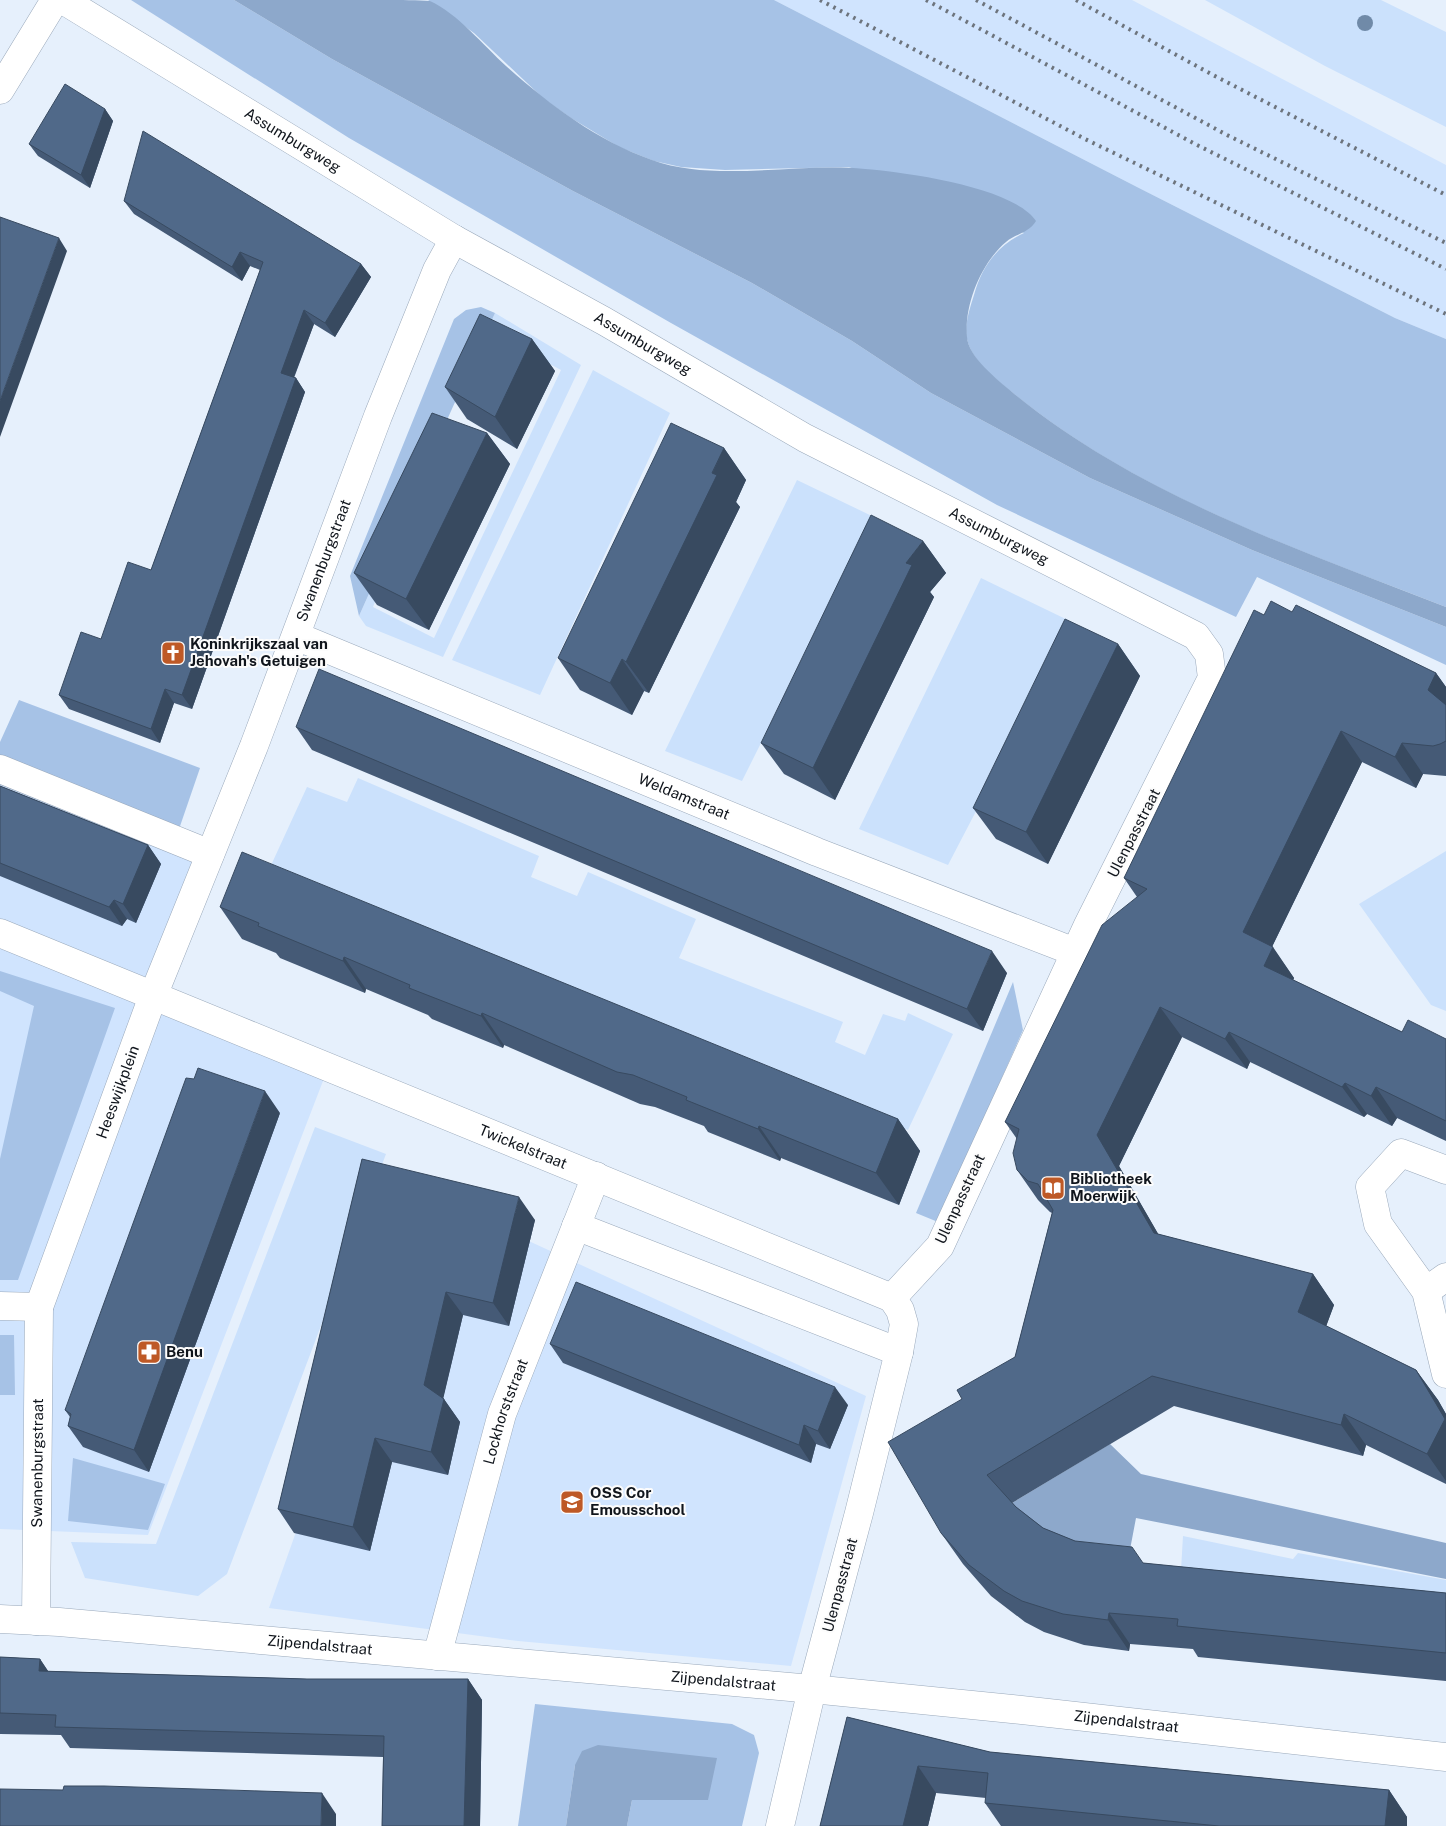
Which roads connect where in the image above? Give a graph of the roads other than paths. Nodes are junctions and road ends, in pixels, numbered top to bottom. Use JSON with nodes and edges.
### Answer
{"nodes":[{"id":1,"x":55,"y":0,"type":"edge"},
{"id":2,"x":63,"y":0,"type":"edge"},
{"id":3,"x":0,"y":90,"type":"edge"},
{"id":4,"x":454,"y":239,"type":"junction"},
{"id":5,"x":296,"y":636,"type":"junction"},
{"id":6,"x":1212,"y":678,"type":"joint"},
{"id":7,"x":0,"y":769,"type":"edge"},
{"id":8,"x":210,"y":854,"type":"junction"},
{"id":9,"x":0,"y":933,"type":"edge"},
{"id":10,"x":1075,"y":952,"type":"junction"},
{"id":11,"x":153,"y":996,"type":"junction"},
{"id":12,"x":1446,"y":1170,"type":"edge"},
{"id":13,"x":596,"y":1176,"type":"junction"},
{"id":14,"x":576,"y":1226,"type":"junction"},
{"id":15,"x":1436,"y":1284,"type":"edge"},
{"id":16,"x":892,"y":1298,"type":"junction"},
{"id":17,"x":0,"y":1306,"type":"edge"},
{"id":18,"x":39,"y":1307,"type":"junction"},
{"id":19,"x":899,"y":1352,"type":"junction"},
{"id":20,"x":1446,"y":1374,"type":"edge"},
{"id":21,"x":0,"y":1619,"type":"edge"},
{"id":22,"x":36,"y":1620,"type":"junction"},
{"id":23,"x":437,"y":1656,"type":"junction"},
{"id":24,"x":812,"y":1689,"type":"junction"},
{"id":25,"x":1446,"y":1757,"type":"edge"},
{"id":26,"x":780,"y":1826,"type":"edge"}],
"edges":[{"from":1,"to":3,"type":"street"},
{"from":2,"to":4,"type":"street","name":"Assumburgweg"},
{"from":4,"to":5,"type":"street","name":"Swanenburgstraat"},
{"from":4,"to":6,"type":"street","name":"Assumburgweg"},
{"from":5,"to":8,"type":"street","name":"Swanenburgstraat"},
{"from":5,"to":10,"type":"street","name":"Weldamstraat"},
{"from":6,"to":10,"type":"street","name":"Ulenpasstraat"},
{"from":7,"to":8,"type":"street"},
{"from":8,"to":11,"type":"street","name":"Swanenburgstraat"},
{"from":9,"to":11,"type":"street"},
{"from":10,"to":16,"type":"street","name":"Ulenpasstraat"},
{"from":11,"to":13,"type":"street","name":"Twickelstraat"},
{"from":11,"to":18,"type":"street","name":"Heeswijkplein"},
{"from":12,"to":15,"type":"street"},
{"from":13,"to":14,"type":"street","name":"Lockhorststraat"},
{"from":13,"to":16,"type":"street","name":"Twickelstraat"},
{"from":14,"to":19,"type":"street"},
{"from":14,"to":23,"type":"street","name":"Lockhorststraat"},
{"from":15,"to":20,"type":"street"},
{"from":16,"to":19,"type":"street","name":"Ulenpasstraat"},
{"from":17,"to":18,"type":"street"},
{"from":18,"to":22,"type":"street","name":"Swanenburgstraat"},
{"from":19,"to":24,"type":"street","name":"Ulenpasstraat"},
{"from":21,"to":22,"type":"street","name":"Zijpendalstraat"},
{"from":22,"to":23,"type":"street","name":"Zijpendalstraat"},
{"from":23,"to":24,"type":"street","name":"Zijpendalstraat"},
{"from":24,"to":25,"type":"street","name":"Zijpendalstraat"},
{"from":24,"to":26,"type":"street","name":"Ulenpasstraat"}]}
